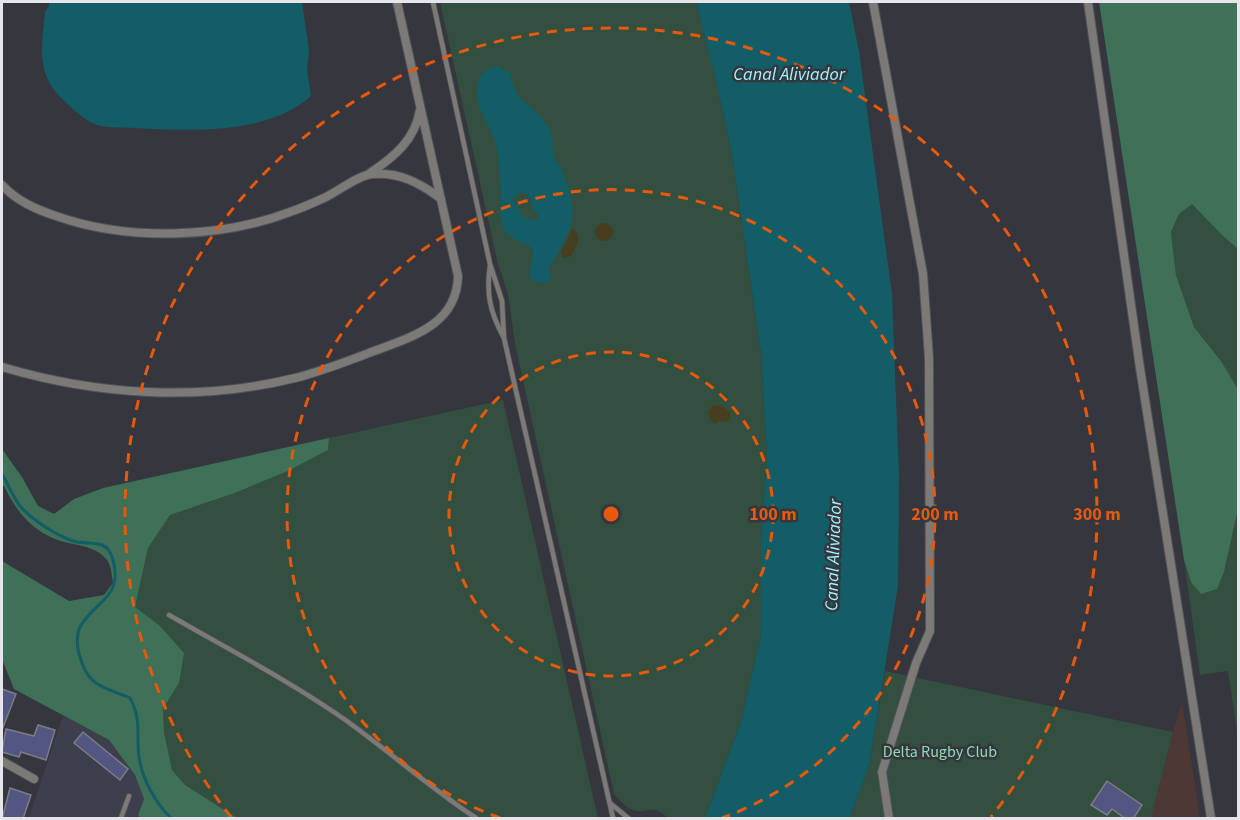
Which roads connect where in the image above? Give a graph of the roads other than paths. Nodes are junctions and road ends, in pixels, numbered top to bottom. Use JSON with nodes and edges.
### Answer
{"nodes":[{"id":1,"x":397,"y":2,"type":"edge"},
{"id":2,"x":432,"y":2,"type":"edge"},
{"id":3,"x":873,"y":2,"type":"edge"},
{"id":4,"x":1088,"y":2,"type":"edge"},
{"id":5,"x":420,"y":106,"type":"junction"},
{"id":6,"x":370,"y":174,"type":"junction"},
{"id":7,"x":2,"y":185,"type":"edge"},
{"id":8,"x":2,"y":193,"type":"edge"},
{"id":9,"x":13,"y":197,"type":"junction"},
{"id":10,"x":440,"y":198,"type":"junction"},
{"id":11,"x":490,"y":264,"type":"junction"},
{"id":12,"x":504,"y":338,"type":"junction"},
{"id":13,"x":2,"y":367,"type":"edge"},
{"id":14,"x":170,"y":615,"type":"dead end"},
{"id":15,"x":2,"y":760,"type":"edge"},
{"id":16,"x":34,"y":779,"type":"dead end"},
{"id":17,"x":129,"y":796,"type":"dead end"},
{"id":18,"x":609,"y":802,"type":"junction"},
{"id":19,"x":121,"y":819,"type":"edge"},
{"id":20,"x":476,"y":819,"type":"edge"},
{"id":21,"x":613,"y":819,"type":"edge"},
{"id":22,"x":628,"y":819,"type":"edge"},
{"id":23,"x":889,"y":819,"type":"edge"},
{"id":24,"x":1211,"y":819,"type":"edge"}],
"edges":[{"from":1,"to":5,"type":"street"},
{"from":2,"to":11,"type":"lane"},
{"from":3,"to":23,"type":"street"},
{"from":4,"to":24,"type":"street"},
{"from":5,"to":6,"type":"street"},
{"from":5,"to":10,"type":"street"},
{"from":6,"to":9,"type":"street"},
{"from":6,"to":10,"type":"street"},
{"from":7,"to":9,"type":"street"},
{"from":8,"to":9,"type":"street"},
{"from":10,"to":13,"type":"street"},
{"from":11,"to":12,"type":"lane"},
{"from":11,"to":12,"type":"lane"},
{"from":12,"to":18,"type":"lane"},
{"from":14,"to":20,"type":"lane"},
{"from":15,"to":16,"type":"street"},
{"from":17,"to":19,"type":"lane"},
{"from":18,"to":21,"type":"lane"},
{"from":18,"to":22,"type":"lane"}]}
